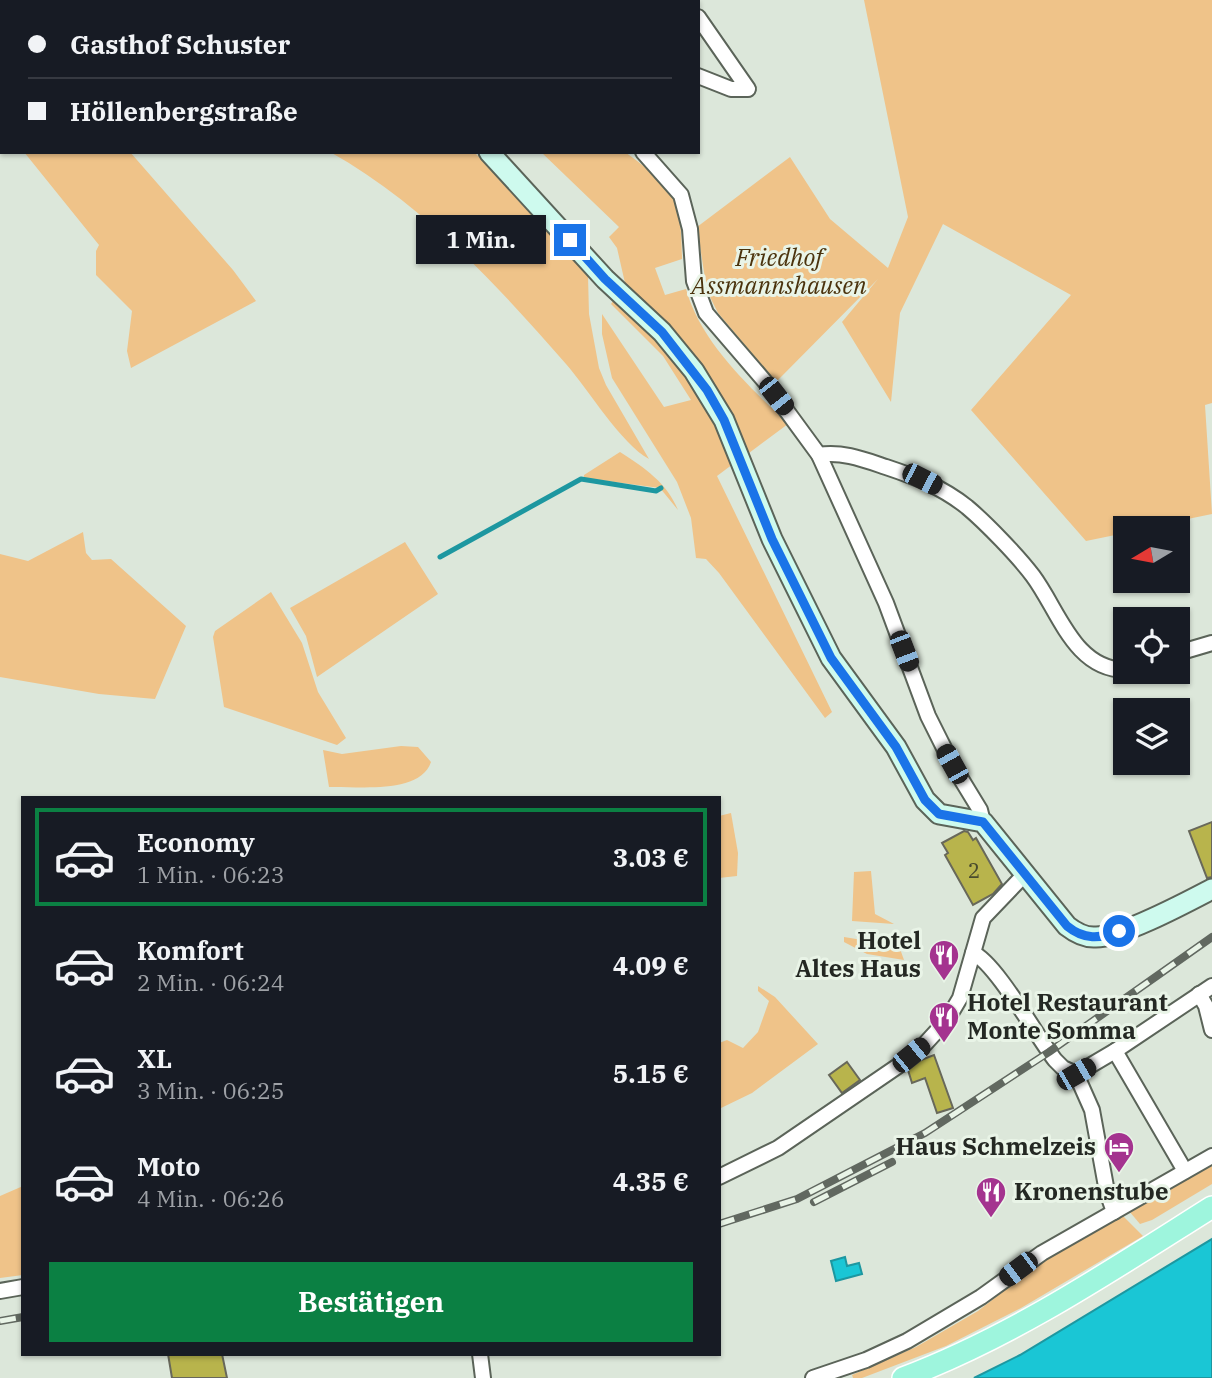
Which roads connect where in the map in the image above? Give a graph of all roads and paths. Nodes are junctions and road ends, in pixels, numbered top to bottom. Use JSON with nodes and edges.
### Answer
{"nodes":[{"id":1,"x":700,"y":20,"type":"edge"},
{"id":2,"x":700,"y":77,"type":"edge"},
{"id":3,"x":491,"y":154,"type":"edge"},
{"id":4,"x":645,"y":154,"type":"edge"},
{"id":5,"x":819,"y":455,"type":"junction"},
{"id":6,"x":1212,"y":643,"type":"edge"},
{"id":7,"x":1190,"y":649,"type":"edge"},
{"id":8,"x":1113,"y":668,"type":"edge"},
{"id":9,"x":983,"y":822,"type":"junction"},
{"id":10,"x":1026,"y":873,"type":"junction"},
{"id":11,"x":1212,"y":889,"type":"edge"},
{"id":12,"x":973,"y":954,"type":"junction"},
{"id":13,"x":1212,"y":986,"type":"edge"},
{"id":14,"x":1199,"y":994,"type":"junction"},
{"id":15,"x":1212,"y":1031,"type":"edge"},
{"id":16,"x":1115,"y":1051,"type":"junction"},
{"id":17,"x":1076,"y":1074,"type":"junction"},
{"id":18,"x":1212,"y":1156,"type":"edge"},
{"id":19,"x":1185,"y":1171,"type":"junction"},
{"id":20,"x":721,"y":1176,"type":"edge"},
{"id":21,"x":1212,"y":1207,"type":"edge"},
{"id":22,"x":1114,"y":1212,"type":"junction"},
{"id":23,"x":21,"y":1287,"type":"edge"},
{"id":24,"x":0,"y":1291,"type":"edge"},
{"id":25,"x":480,"y":1356,"type":"edge"},
{"id":26,"x":482,"y":1378,"type":"edge"},
{"id":27,"x":813,"y":1378,"type":"edge"},
{"id":28,"x":903,"y":1378,"type":"edge"}],
"edges":[{"from":1,"to":2,"type":"street"},
{"from":3,"to":9,"type":"main road"},
{"from":4,"to":5,"type":"street"},
{"from":5,"to":8,"type":"street"},
{"from":5,"to":9,"type":"street"},
{"from":6,"to":7,"type":"street"},
{"from":9,"to":10,"type":"main road"},
{"from":10,"to":11,"type":"main road"},
{"from":10,"to":12,"type":"street"},
{"from":12,"to":17,"type":"street"},
{"from":12,"to":20,"type":"street"},
{"from":13,"to":14,"type":"street"},
{"from":14,"to":15,"type":"street"},
{"from":14,"to":16,"type":"street"},
{"from":16,"to":17,"type":"street"},
{"from":16,"to":19,"type":"street"},
{"from":17,"to":22,"type":"street"},
{"from":18,"to":19,"type":"street"},
{"from":19,"to":22,"type":"street"},
{"from":21,"to":28,"type":"main road"},
{"from":22,"to":27,"type":"street"},
{"from":23,"to":24,"type":"street"},
{"from":25,"to":26,"type":"street"}]}
